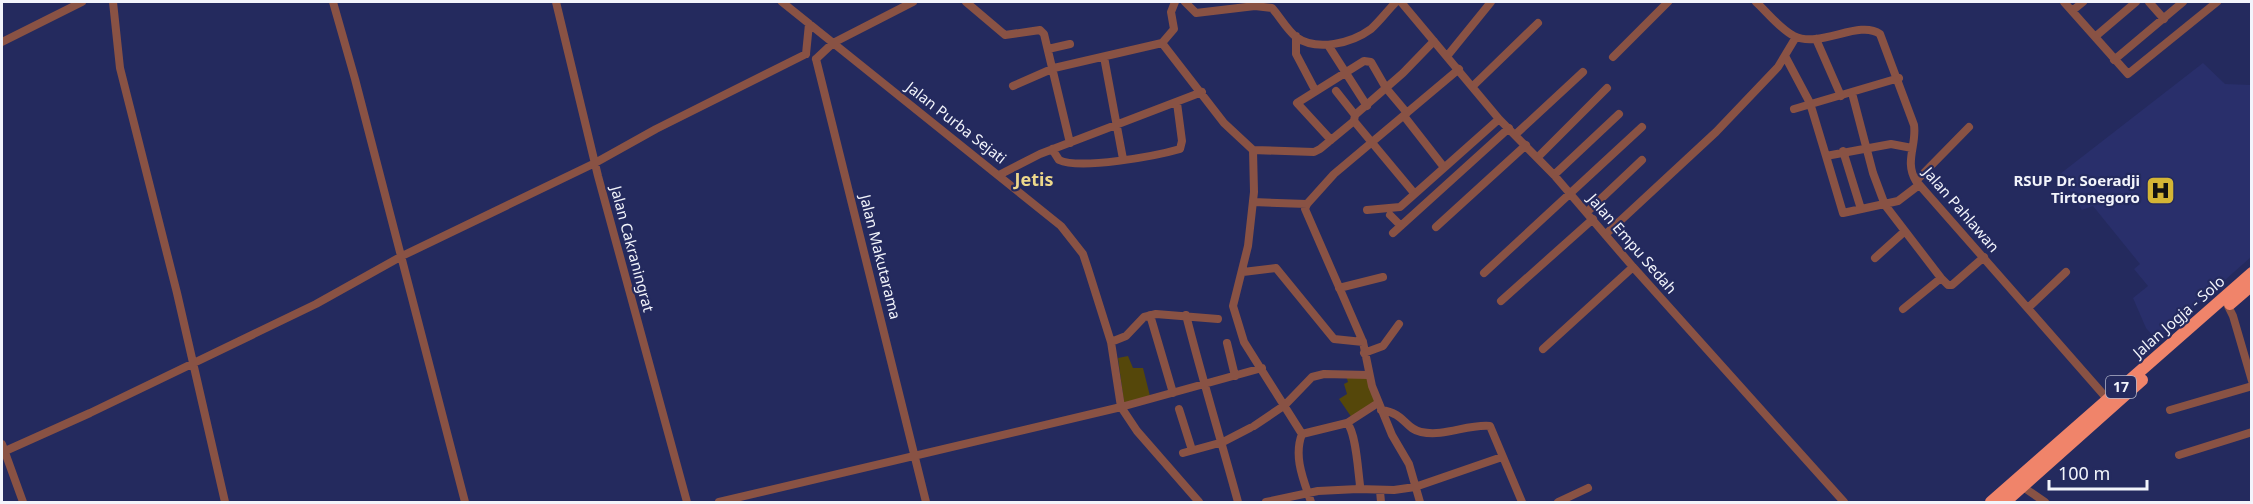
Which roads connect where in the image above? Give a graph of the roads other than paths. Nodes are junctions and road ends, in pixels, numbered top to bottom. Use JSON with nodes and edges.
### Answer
{"nodes":[{"id":1,"x":82,"y":2,"type":"edge"},
{"id":2,"x":113,"y":2,"type":"edge"},
{"id":3,"x":333,"y":2,"type":"edge"},
{"id":4,"x":556,"y":2,"type":"edge"},
{"id":5,"x":782,"y":2,"type":"edge"},
{"id":6,"x":913,"y":2,"type":"edge"},
{"id":7,"x":966,"y":2,"type":"edge"},
{"id":8,"x":1175,"y":2,"type":"edge"},
{"id":9,"x":1185,"y":2,"type":"edge"},
{"id":10,"x":1398,"y":2,"type":"edge"},
{"id":11,"x":1491,"y":2,"type":"edge"},
{"id":12,"x":1668,"y":2,"type":"edge"},
{"id":13,"x":1756,"y":2,"type":"edge"},
{"id":14,"x":2064,"y":2,"type":"edge"},
{"id":15,"x":2083,"y":2,"type":"edge"},
{"id":16,"x":2136,"y":2,"type":"edge"},
{"id":17,"x":2149,"y":2,"type":"edge"},
{"id":18,"x":2183,"y":2,"type":"edge"},
{"id":19,"x":2217,"y":2,"type":"edge"},
{"id":20,"x":1238,"y":4,"type":"edge"},
{"id":21,"x":2072,"y":11,"type":"junction"},
{"id":22,"x":2164,"y":19,"type":"junction"},
{"id":23,"x":1538,"y":23,"type":"dead end"},
{"id":24,"x":810,"y":24,"type":"junction"},
{"id":25,"x":1296,"y":36,"type":"junction"},
{"id":26,"x":2096,"y":36,"type":"junction"},
{"id":27,"x":1796,"y":37,"type":"junction"},
{"id":28,"x":2,"y":39,"type":"edge"},
{"id":29,"x":1816,"y":39,"type":"junction"},
{"id":30,"x":1434,"y":40,"type":"junction"},
{"id":31,"x":833,"y":43,"type":"junction"},
{"id":32,"x":1162,"y":43,"type":"junction"},
{"id":33,"x":1070,"y":44,"type":"dead end"},
{"id":34,"x":1328,"y":45,"type":"junction"},
{"id":35,"x":1048,"y":49,"type":"junction"},
{"id":36,"x":806,"y":54,"type":"junction"},
{"id":37,"x":1448,"y":55,"type":"junction"},
{"id":38,"x":1785,"y":56,"type":"junction"},
{"id":39,"x":1104,"y":57,"type":"junction"},
{"id":40,"x":1614,"y":57,"type":"dead end"},
{"id":41,"x":816,"y":59,"type":"junction"},
{"id":42,"x":2114,"y":60,"type":"junction"},
{"id":43,"x":1054,"y":68,"type":"junction"},
{"id":44,"x":1460,"y":69,"type":"junction"},
{"id":45,"x":1583,"y":72,"type":"dead end"},
{"id":46,"x":1346,"y":73,"type":"junction"},
{"id":47,"x":1899,"y":78,"type":"junction"},
{"id":48,"x":1474,"y":85,"type":"junction"},
{"id":49,"x":1014,"y":86,"type":"dead end"},
{"id":50,"x":1386,"y":88,"type":"junction"},
{"id":51,"x":1606,"y":88,"type":"dead end"},
{"id":52,"x":1316,"y":90,"type":"junction"},
{"id":53,"x":1336,"y":91,"type":"dead end"},
{"id":54,"x":1202,"y":92,"type":"junction"},
{"id":55,"x":1852,"y":93,"type":"junction"},
{"id":56,"x":1841,"y":96,"type":"junction"},
{"id":57,"x":1177,"y":103,"type":"junction"},
{"id":58,"x":1810,"y":103,"type":"junction"},
{"id":59,"x":1367,"y":106,"type":"junction"},
{"id":60,"x":1794,"y":109,"type":"dead end"},
{"id":61,"x":1405,"y":114,"type":"junction"},
{"id":62,"x":1619,"y":114,"type":"dead end"},
{"id":63,"x":1354,"y":118,"type":"junction"},
{"id":64,"x":1499,"y":118,"type":"junction"},
{"id":65,"x":1116,"y":125,"type":"junction"},
{"id":66,"x":1642,"y":127,"type":"dead end"},
{"id":67,"x":1969,"y":127,"type":"dead end"},
{"id":68,"x":1512,"y":131,"type":"junction"},
{"id":69,"x":1332,"y":140,"type":"junction"},
{"id":70,"x":1373,"y":141,"type":"junction"},
{"id":71,"x":1070,"y":143,"type":"junction"},
{"id":72,"x":1526,"y":145,"type":"junction"},
{"id":73,"x":1866,"y":147,"type":"junction"},
{"id":74,"x":1912,"y":148,"type":"junction"},
{"id":75,"x":1052,"y":149,"type":"junction"},
{"id":76,"x":1253,"y":150,"type":"junction"},
{"id":77,"x":1843,"y":152,"type":"junction"},
{"id":78,"x":1826,"y":156,"type":"junction"},
{"id":79,"x":1538,"y":157,"type":"junction"},
{"id":80,"x":1123,"y":159,"type":"junction"},
{"id":81,"x":1642,"y":160,"type":"dead end"},
{"id":82,"x":595,"y":163,"type":"junction"},
{"id":83,"x":1443,"y":166,"type":"junction"},
{"id":84,"x":999,"y":175,"type":"junction"},
{"id":85,"x":1554,"y":175,"type":"junction"},
{"id":86,"x":1918,"y":183,"type":"junction"},
{"id":87,"x":1414,"y":193,"type":"junction"},
{"id":88,"x":1571,"y":194,"type":"junction"},
{"id":89,"x":1253,"y":202,"type":"junction"},
{"id":90,"x":1307,"y":204,"type":"junction"},
{"id":91,"x":1886,"y":205,"type":"junction"},
{"id":92,"x":1861,"y":209,"type":"junction"},
{"id":93,"x":1367,"y":210,"type":"dead end"},
{"id":94,"x":1390,"y":215,"type":"dead end"},
{"id":95,"x":1590,"y":216,"type":"junction"},
{"id":96,"x":1401,"y":226,"type":"junction"},
{"id":97,"x":1436,"y":227,"type":"dead end"},
{"id":98,"x":1905,"y":231,"type":"junction"},
{"id":99,"x":1394,"y":233,"type":"dead end"},
{"id":100,"x":1606,"y":234,"type":"junction"},
{"id":101,"x":402,"y":256,"type":"junction"},
{"id":102,"x":1984,"y":257,"type":"junction"},
{"id":103,"x":1875,"y":258,"type":"dead end"},
{"id":104,"x":1633,"y":267,"type":"junction"},
{"id":105,"x":1243,"y":272,"type":"junction"},
{"id":106,"x":2066,"y":272,"type":"dead end"},
{"id":107,"x":1484,"y":273,"type":"dead end"},
{"id":108,"x":2252,"y":273,"type":"edge"},
{"id":109,"x":1383,"y":277,"type":"dead end"},
{"id":110,"x":1941,"y":278,"type":"junction"},
{"id":111,"x":2252,"y":285,"type":"edge"},
{"id":112,"x":1339,"y":288,"type":"junction"},
{"id":113,"x":1500,"y":301,"type":"dead end"},
{"id":114,"x":2226,"y":302,"type":"junction"},
{"id":115,"x":2029,"y":307,"type":"junction"},
{"id":116,"x":1903,"y":309,"type":"dead end"},
{"id":117,"x":1150,"y":315,"type":"junction"},
{"id":118,"x":1186,"y":315,"type":"junction"},
{"id":119,"x":1218,"y":319,"type":"dead end"},
{"id":120,"x":1399,"y":324,"type":"dead end"},
{"id":121,"x":1111,"y":342,"type":"junction"},
{"id":122,"x":1363,"y":342,"type":"junction"},
{"id":123,"x":1227,"y":343,"type":"dead end"},
{"id":124,"x":1543,"y":349,"type":"dead end"},
{"id":125,"x":1364,"y":353,"type":"junction"},
{"id":126,"x":194,"y":364,"type":"junction"},
{"id":127,"x":1258,"y":370,"type":"junction"},
{"id":128,"x":1368,"y":375,"type":"junction"},
{"id":129,"x":1235,"y":376,"type":"junction"},
{"id":130,"x":2252,"y":381,"type":"edge"},
{"id":131,"x":1204,"y":384,"type":"junction"},
{"id":132,"x":2252,"y":386,"type":"edge"},
{"id":133,"x":1173,"y":393,"type":"junction"},
{"id":134,"x":2110,"y":402,"type":"junction"},
{"id":135,"x":1285,"y":405,"type":"junction"},
{"id":136,"x":1380,"y":407,"type":"junction"},
{"id":137,"x":1120,"y":408,"type":"junction"},
{"id":138,"x":1179,"y":409,"type":"dead end"},
{"id":139,"x":2170,"y":410,"type":"dead end"},
{"id":140,"x":1347,"y":423,"type":"junction"},
{"id":141,"x":2252,"y":432,"type":"edge"},
{"id":142,"x":1302,"y":434,"type":"junction"},
{"id":143,"x":1223,"y":442,"type":"junction"},
{"id":144,"x":2,"y":448,"type":"edge"},
{"id":145,"x":915,"y":455,"type":"junction"},
{"id":146,"x":2179,"y":455,"type":"dead end"},
{"id":147,"x":1502,"y":457,"type":"junction"},
{"id":148,"x":1415,"y":487,"type":"junction"},
{"id":149,"x":2023,"y":487,"type":"junction"},
{"id":150,"x":1588,"y":488,"type":"dead end"},
{"id":151,"x":1358,"y":489,"type":"junction"},
{"id":152,"x":1380,"y":491,"type":"junction"},
{"id":153,"x":1312,"y":492,"type":"junction"},
{"id":154,"x":23,"y":502,"type":"edge"},
{"id":155,"x":225,"y":502,"type":"edge"},
{"id":156,"x":465,"y":502,"type":"edge"},
{"id":157,"x":687,"y":502,"type":"edge"},
{"id":158,"x":719,"y":502,"type":"edge"},
{"id":159,"x":926,"y":502,"type":"edge"},
{"id":160,"x":1199,"y":502,"type":"edge"},
{"id":161,"x":1238,"y":502,"type":"edge"},
{"id":162,"x":1266,"y":502,"type":"edge"},
{"id":163,"x":1311,"y":502,"type":"edge"},
{"id":164,"x":1381,"y":502,"type":"edge"},
{"id":165,"x":1420,"y":502,"type":"edge"},
{"id":166,"x":1522,"y":502,"type":"edge"},
{"id":167,"x":1558,"y":502,"type":"edge"},
{"id":168,"x":1845,"y":502,"type":"edge"},
{"id":169,"x":1991,"y":502,"type":"edge"},
{"id":170,"x":2005,"y":502,"type":"edge"},
{"id":171,"x":2045,"y":502,"type":"edge"}],
"edges":[{"from":1,"to":28,"type":"street"},
{"from":2,"to":126,"type":"street"},
{"from":3,"to":101,"type":"street"},
{"from":4,"to":82,"type":"street","name":"Jalan Cakraningrat"},
{"from":5,"to":24,"type":"street","name":"Jalan Purba Sejati"},
{"from":6,"to":31,"type":"street"},
{"from":7,"to":35,"type":"street"},
{"from":8,"to":32,"type":"street"},
{"from":9,"to":20,"type":"street"},
{"from":10,"to":30,"type":"street","name":"Jalan Empu Sedah"},
{"from":10,"to":34,"type":"street"},
{"from":11,"to":37,"type":"street"},
{"from":12,"to":40,"type":"street"},
{"from":13,"to":27,"type":"street"},
{"from":14,"to":21,"type":"street"},
{"from":15,"to":21,"type":"street"},
{"from":16,"to":26,"type":"street"},
{"from":17,"to":22,"type":"street"},
{"from":18,"to":22,"type":"street"},
{"from":19,"to":42,"type":"street"},
{"from":20,"to":25,"type":"street"},
{"from":21,"to":26,"type":"street"},
{"from":22,"to":42,"type":"street"},
{"from":23,"to":48,"type":"street"},
{"from":24,"to":31,"type":"street","name":"Jalan Purba Sejati"},
{"from":24,"to":36,"type":"street"},
{"from":25,"to":34,"type":"street"},
{"from":25,"to":52,"type":"street"},
{"from":26,"to":42,"type":"street"},
{"from":27,"to":29,"type":"street","name":"Jalan Pahlawan"},
{"from":27,"to":38,"type":"street"},
{"from":29,"to":47,"type":"street","name":"Jalan Pahlawan"},
{"from":29,"to":56,"type":"street"},
{"from":30,"to":37,"type":"street","name":"Jalan Empu Sedah"},
{"from":30,"to":50,"type":"street"},
{"from":31,"to":41,"type":"street"},
{"from":31,"to":84,"type":"street","name":"Jalan Purba Sejati"},
{"from":32,"to":39,"type":"street"},
{"from":32,"to":54,"type":"street"},
{"from":33,"to":35,"type":"street"},
{"from":34,"to":46,"type":"street"},
{"from":35,"to":43,"type":"street"},
{"from":36,"to":41,"type":"street"},
{"from":36,"to":82,"type":"street"},
{"from":37,"to":44,"type":"street","name":"Jalan Empu Sedah"},
{"from":38,"to":58,"type":"street"},
{"from":38,"to":100,"type":"street"},
{"from":39,"to":43,"type":"street"},
{"from":39,"to":65,"type":"street"},
{"from":41,"to":145,"type":"street","name":"Jalan Makutarama"},
{"from":43,"to":49,"type":"street"},
{"from":43,"to":71,"type":"street"},
{"from":44,"to":48,"type":"street","name":"Jalan Empu Sedah"},
{"from":44,"to":61,"type":"street"},
{"from":45,"to":68,"type":"street"},
{"from":46,"to":50,"type":"street"},
{"from":46,"to":52,"type":"street"},
{"from":46,"to":59,"type":"street"},
{"from":47,"to":55,"type":"street"},
{"from":47,"to":74,"type":"street","name":"Jalan Pahlawan"},
{"from":48,"to":64,"type":"street","name":"Jalan Empu Sedah"},
{"from":50,"to":59,"type":"street"},
{"from":50,"to":61,"type":"street"},
{"from":51,"to":79,"type":"street"},
{"from":52,"to":69,"type":"street"},
{"from":53,"to":63,"type":"street"},
{"from":54,"to":57,"type":"street"},
{"from":54,"to":76,"type":"street"},
{"from":55,"to":56,"type":"street"},
{"from":55,"to":73,"type":"street"},
{"from":56,"to":58,"type":"street"},
{"from":57,"to":65,"type":"street"},
{"from":57,"to":80,"type":"street"},
{"from":58,"to":60,"type":"street"},
{"from":58,"to":78,"type":"street"},
{"from":59,"to":63,"type":"street"},
{"from":61,"to":70,"type":"street"},
{"from":61,"to":83,"type":"street"},
{"from":62,"to":85,"type":"street"},
{"from":63,"to":69,"type":"street"},
{"from":63,"to":70,"type":"street"},
{"from":64,"to":68,"type":"street","name":"Jalan Empu Sedah"},
{"from":64,"to":83,"type":"street"},
{"from":65,"to":71,"type":"street"},
{"from":65,"to":80,"type":"street"},
{"from":66,"to":88,"type":"street"},
{"from":67,"to":86,"type":"street"},
{"from":68,"to":72,"type":"street","name":"Jalan Empu Sedah"},
{"from":68,"to":96,"type":"street"},
{"from":69,"to":76,"type":"street"},
{"from":70,"to":87,"type":"street"},
{"from":70,"to":90,"type":"street"},
{"from":71,"to":75,"type":"street"},
{"from":72,"to":79,"type":"street","name":"Jalan Empu Sedah"},
{"from":72,"to":97,"type":"street"},
{"from":73,"to":74,"type":"street"},
{"from":73,"to":77,"type":"street"},
{"from":73,"to":91,"type":"street"},
{"from":74,"to":86,"type":"street","name":"Jalan Pahlawan"},
{"from":75,"to":80,"type":"street"},
{"from":75,"to":84,"type":"street"},
{"from":76,"to":89,"type":"street"},
{"from":77,"to":78,"type":"street"},
{"from":77,"to":92,"type":"street"},
{"from":78,"to":92,"type":"street"},
{"from":79,"to":85,"type":"street","name":"Jalan Empu Sedah"},
{"from":81,"to":95,"type":"street"},
{"from":82,"to":101,"type":"street"},
{"from":82,"to":157,"type":"street","name":"Jalan Cakraningrat"},
{"from":83,"to":87,"type":"street"},
{"from":84,"to":121,"type":"street","name":"Jalan Purba Sejati"},
{"from":85,"to":88,"type":"street","name":"Jalan Empu Sedah"},
{"from":86,"to":91,"type":"street"},
{"from":86,"to":102,"type":"street","name":"Jalan Pahlawan"},
{"from":87,"to":93,"type":"street"},
{"from":88,"to":95,"type":"street","name":"Jalan Empu Sedah"},
{"from":88,"to":107,"type":"street"},
{"from":89,"to":90,"type":"street"},
{"from":89,"to":105,"type":"street"},
{"from":90,"to":112,"type":"street"},
{"from":91,"to":92,"type":"street"},
{"from":91,"to":98,"type":"street"},
{"from":94,"to":96,"type":"street"},
{"from":95,"to":100,"type":"street","name":"Jalan Empu Sedah"},
{"from":95,"to":113,"type":"street"},
{"from":96,"to":99,"type":"street"},
{"from":98,"to":103,"type":"street"},
{"from":98,"to":110,"type":"street"},
{"from":100,"to":104,"type":"street","name":"Jalan Empu Sedah"},
{"from":101,"to":126,"type":"street"},
{"from":101,"to":156,"type":"street"},
{"from":102,"to":110,"type":"street"},
{"from":102,"to":115,"type":"street","name":"Jalan Pahlawan"},
{"from":104,"to":124,"type":"street"},
{"from":104,"to":168,"type":"street","name":"Jalan Empu Sedah"},
{"from":105,"to":122,"type":"street"},
{"from":105,"to":127,"type":"street"},
{"from":106,"to":115,"type":"street"},
{"from":108,"to":114,"type":"highway","name":"Jalan Jogja - Solo","number":"17"},
{"from":109,"to":112,"type":"street"},
{"from":110,"to":116,"type":"street"},
{"from":111,"to":114,"type":"highway","name":"Jalan Jogja - Solo","number":"17"},
{"from":112,"to":122,"type":"street"},
{"from":114,"to":130,"type":"street"},
{"from":114,"to":134,"type":"highway","name":"Jalan Jogja - Solo","number":"17"},
{"from":115,"to":134,"type":"street","name":"Jalan Pahlawan"},
{"from":117,"to":118,"type":"street"},
{"from":117,"to":121,"type":"street"},
{"from":117,"to":133,"type":"street"},
{"from":118,"to":119,"type":"street"},
{"from":118,"to":131,"type":"street"},
{"from":120,"to":125,"type":"street"},
{"from":121,"to":137,"type":"street","name":"Jalan Purba Sejati"},
{"from":122,"to":125,"type":"street"},
{"from":123,"to":129,"type":"street"},
{"from":125,"to":128,"type":"street"},
{"from":126,"to":144,"type":"street"},
{"from":126,"to":155,"type":"street"},
{"from":127,"to":129,"type":"street"},
{"from":127,"to":135,"type":"street"},
{"from":128,"to":135,"type":"street"},
{"from":128,"to":136,"type":"street"},
{"from":129,"to":131,"type":"street"},
{"from":131,"to":133,"type":"street"},
{"from":131,"to":143,"type":"street"},
{"from":132,"to":139,"type":"street"},
{"from":133,"to":137,"type":"street"},
{"from":134,"to":149,"type":"highway","name":"Jalan Jogja - Solo","number":"17"},
{"from":134,"to":169,"type":"highway","name":"Jalan Jogja - Solo","number":"17"},
{"from":135,"to":142,"type":"street"},
{"from":135,"to":143,"type":"street"},
{"from":136,"to":140,"type":"street"},
{"from":136,"to":147,"type":"street"},
{"from":136,"to":148,"type":"street"},
{"from":137,"to":145,"type":"street"},
{"from":137,"to":160,"type":"street","name":"Jalan Purba Sejati"},
{"from":138,"to":143,"type":"street"},
{"from":140,"to":142,"type":"street"},
{"from":140,"to":151,"type":"street"},
{"from":141,"to":146,"type":"street"},
{"from":142,"to":153,"type":"street"},
{"from":143,"to":161,"type":"street"},
{"from":144,"to":154,"type":"street"},
{"from":145,"to":158,"type":"street"},
{"from":145,"to":159,"type":"street","name":"Jalan Makutarama"},
{"from":147,"to":148,"type":"street"},
{"from":147,"to":166,"type":"street"},
{"from":148,"to":152,"type":"street"},
{"from":148,"to":165,"type":"street"},
{"from":149,"to":170,"type":"highway","name":"Jalan Jogja - Solo","number":"17"},
{"from":149,"to":171,"type":"street"},
{"from":150,"to":167,"type":"street"},
{"from":151,"to":152,"type":"street"},
{"from":151,"to":153,"type":"street"},
{"from":152,"to":164,"type":"street"},
{"from":153,"to":162,"type":"street"},
{"from":153,"to":163,"type":"street"}]}
